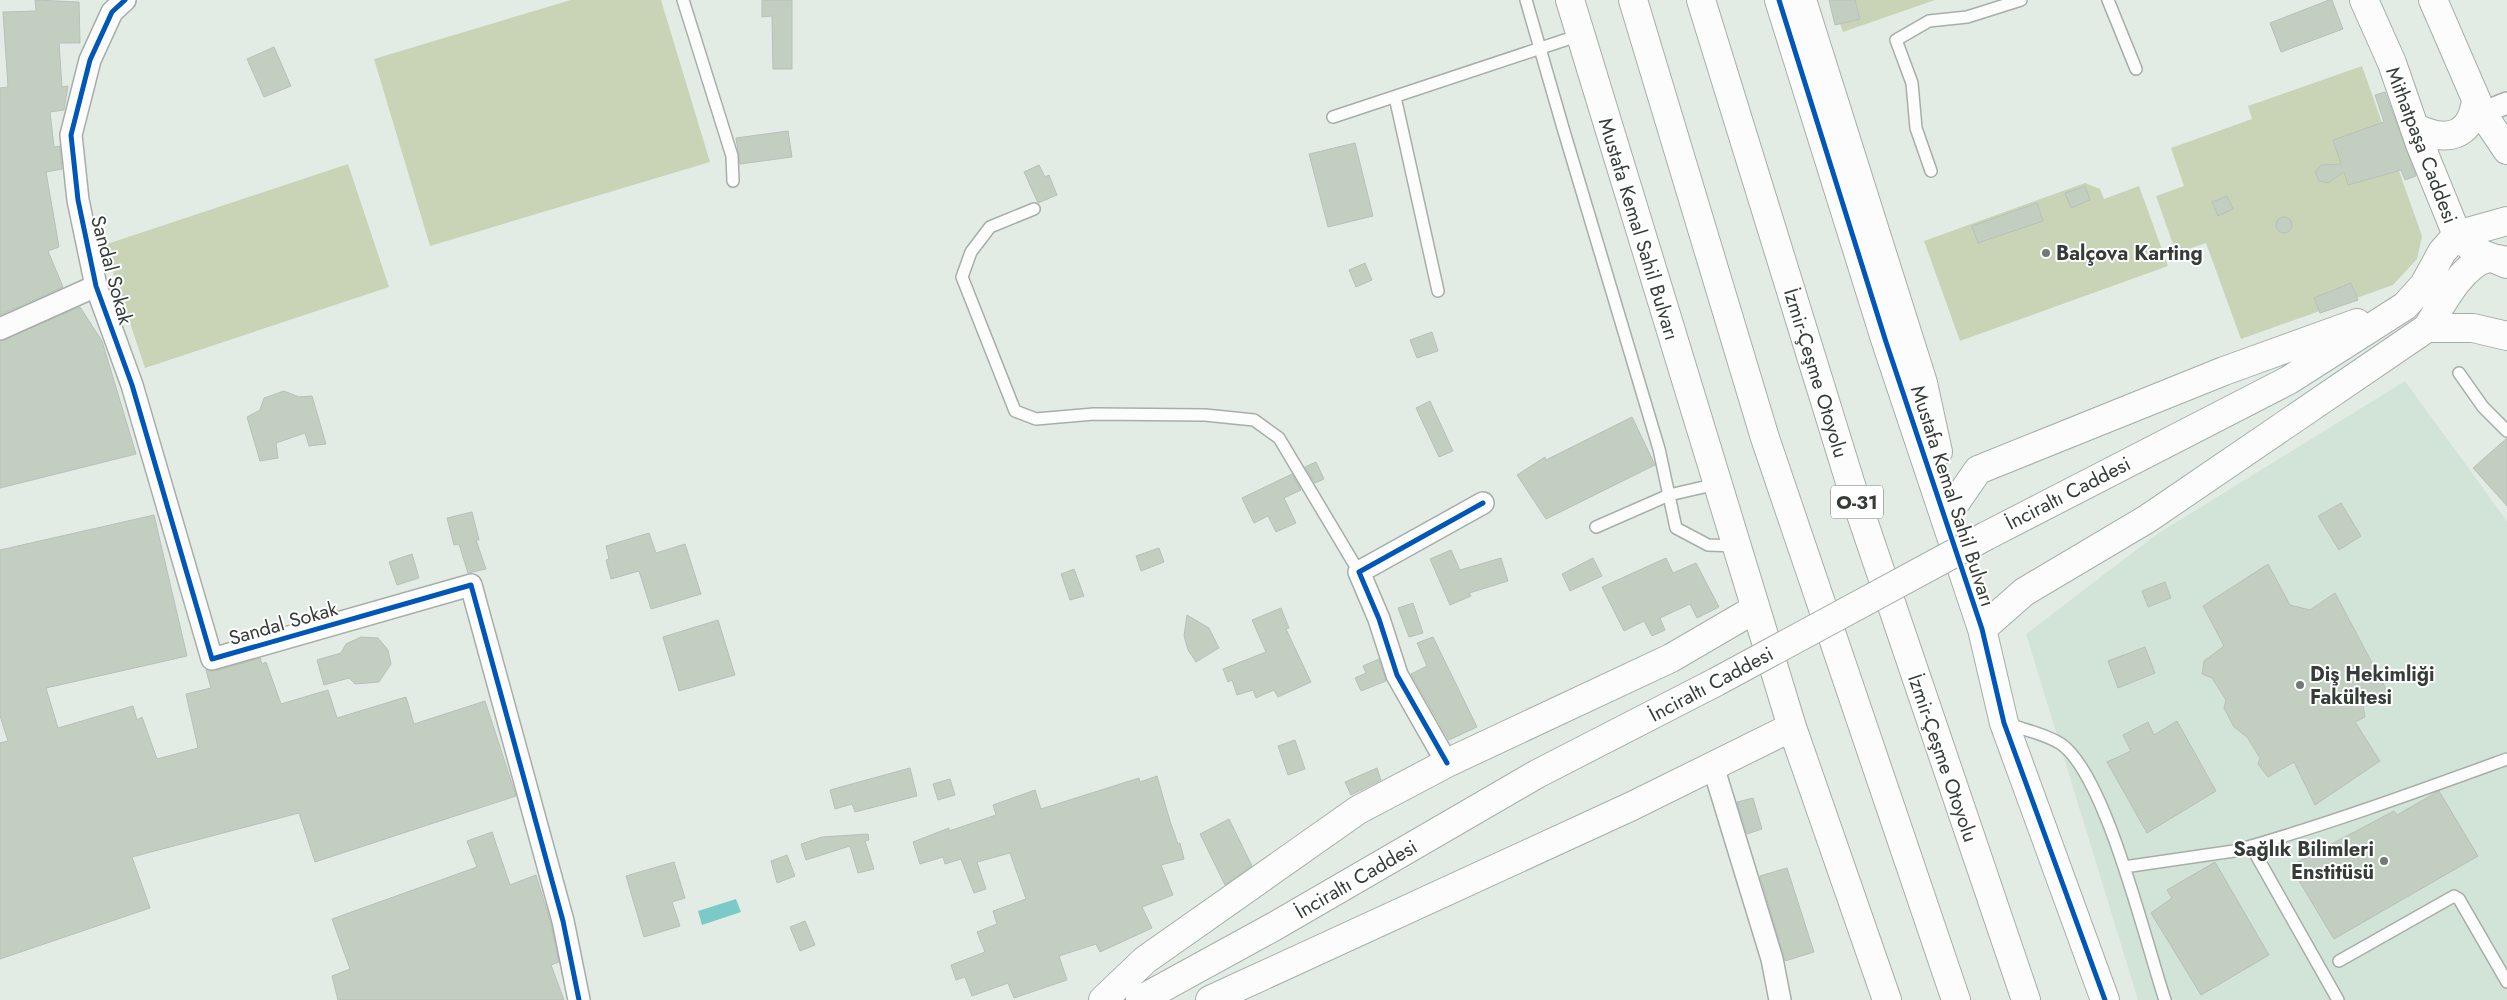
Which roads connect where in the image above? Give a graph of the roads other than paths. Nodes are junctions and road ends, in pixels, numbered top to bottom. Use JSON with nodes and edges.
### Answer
{"nodes":[{"id":1,"x":125,"y":0,"type":"edge"},
{"id":2,"x":683,"y":0,"type":"edge"},
{"id":3,"x":1526,"y":0,"type":"edge"},
{"id":4,"x":1570,"y":0,"type":"edge"},
{"id":5,"x":1633,"y":0,"type":"edge"},
{"id":6,"x":1701,"y":0,"type":"edge"},
{"id":7,"x":1779,"y":0,"type":"edge"},
{"id":8,"x":1802,"y":0,"type":"edge"},
{"id":9,"x":2021,"y":0,"type":"edge"},
{"id":10,"x":2108,"y":0,"type":"edge"},
{"id":11,"x":2364,"y":0,"type":"edge"},
{"id":12,"x":2433,"y":0,"type":"edge"},
{"id":13,"x":1580,"y":35,"type":"junction"},
{"id":14,"x":1540,"y":48,"type":"junction"},
{"id":15,"x":2136,"y":69,"type":"dead end"},
{"id":16,"x":1395,"y":97,"type":"junction"},
{"id":17,"x":2507,"y":103,"type":"edge"},
{"id":18,"x":2479,"y":107,"type":"junction"},
{"id":19,"x":1333,"y":117,"type":"dead end"},
{"id":20,"x":2414,"y":128,"type":"junction"},
{"id":21,"x":2507,"y":150,"type":"edge"},
{"id":22,"x":1930,"y":171,"type":"dead end"},
{"id":23,"x":733,"y":181,"type":"dead end"},
{"id":24,"x":1034,"y":209,"type":"dead end"},
{"id":25,"x":2507,"y":220,"type":"edge"},
{"id":26,"x":2457,"y":235,"type":"junction"},
{"id":27,"x":2501,"y":261,"type":"edge"},
{"id":28,"x":96,"y":286,"type":"junction"},
{"id":29,"x":1438,"y":291,"type":"dead end"},
{"id":30,"x":2405,"y":306,"type":"junction"},
{"id":31,"x":0,"y":329,"type":"edge"},
{"id":32,"x":2424,"y":330,"type":"junction"},
{"id":33,"x":2507,"y":336,"type":"edge"},
{"id":34,"x":2459,"y":373,"type":"dead end"},
{"id":35,"x":2289,"y":380,"type":"junction"},
{"id":36,"x":2507,"y":431,"type":"edge"},
{"id":37,"x":1938,"y":446,"type":"junction"},
{"id":38,"x":1978,"y":470,"type":"junction"},
{"id":39,"x":1717,"y":484,"type":"junction"},
{"id":40,"x":1669,"y":496,"type":"junction"},
{"id":41,"x":1483,"y":503,"type":"dead end"},
{"id":42,"x":1940,"y":506,"type":"junction"},
{"id":43,"x":1596,"y":527,"type":"dead end"},
{"id":44,"x":1736,"y":546,"type":"junction"},
{"id":45,"x":1359,"y":572,"type":"junction"},
{"id":46,"x":1755,"y":609,"type":"junction"},
{"id":47,"x":1982,"y":630,"type":"junction"},
{"id":48,"x":2004,"y":723,"type":"junction"},
{"id":49,"x":1792,"y":727,"type":"junction"},
{"id":50,"x":2507,"y":759,"type":"edge"},
{"id":51,"x":1447,"y":762,"type":"junction"},
{"id":52,"x":1712,"y":766,"type":"junction"},
{"id":53,"x":2251,"y":846,"type":"junction"},
{"id":54,"x":2124,"y":867,"type":"junction"},
{"id":55,"x":2339,"y":961,"type":"dead end"},
{"id":56,"x":2507,"y":982,"type":"edge"},
{"id":57,"x":580,"y":1000,"type":"edge"},
{"id":58,"x":1104,"y":1000,"type":"edge"},
{"id":59,"x":1140,"y":1000,"type":"edge"},
{"id":60,"x":1210,"y":1000,"type":"edge"},
{"id":61,"x":1780,"y":1000,"type":"edge"},
{"id":62,"x":1887,"y":1000,"type":"edge"},
{"id":63,"x":1956,"y":1000,"type":"edge"},
{"id":64,"x":2026,"y":1000,"type":"edge"},
{"id":65,"x":2105,"y":1000,"type":"edge"},
{"id":66,"x":2165,"y":1000,"type":"edge"},
{"id":67,"x":2338,"y":1000,"type":"edge"}],
"edges":[{"from":1,"to":28,"type":"street","name":"Sandal Sokak"},
{"from":2,"to":23,"type":"lane"},
{"from":3,"to":14,"type":"lane"},
{"from":4,"to":13,"type":"main road","name":"Mustafa Kemal Sahil Bulvarı"},
{"from":5,"to":63,"type":"main road"},
{"from":6,"to":64,"type":"main road","name":"İzmir-Çeşme Otoyolu","number":"O-31"},
{"from":7,"to":42,"type":"main road","name":"Mustafa Kemal Sahil Bulvarı"},
{"from":8,"to":37,"type":"main road","name":"Mustafa Kemal Sahil Bulvarı"},
{"from":9,"to":22,"type":"lane"},
{"from":10,"to":15,"type":"lane"},
{"from":11,"to":20,"type":"main road","name":"Mithatpaşa Caddesi"},
{"from":12,"to":18,"type":"main road"},
{"from":13,"to":14,"type":"lane"},
{"from":13,"to":39,"type":"main road","name":"Mustafa Kemal Sahil Bulvarı"},
{"from":14,"to":16,"type":"lane"},
{"from":14,"to":40,"type":"lane"},
{"from":16,"to":19,"type":"lane"},
{"from":16,"to":29,"type":"lane"},
{"from":17,"to":18,"type":"street"},
{"from":18,"to":20,"type":"main road"},
{"from":18,"to":21,"type":"main road"},
{"from":20,"to":26,"type":"main road","name":"Mithatpaşa Caddesi"},
{"from":24,"to":45,"type":"lane"},
{"from":25,"to":26,"type":"main road"},
{"from":26,"to":27,"type":"main road","name":"Mithatpaşa Caddesi"},
{"from":26,"to":30,"type":"main road"},
{"from":27,"to":32,"type":"main road"},
{"from":28,"to":31,"type":"street"},
{"from":28,"to":57,"type":"street","name":"Sandal Sokak"},
{"from":30,"to":35,"type":"main road"},
{"from":30,"to":38,"type":"main road"},
{"from":32,"to":33,"type":"main road"},
{"from":32,"to":35,"type":"main road"},
{"from":32,"to":47,"type":"main road"},
{"from":34,"to":36,"type":"lane"},
{"from":35,"to":59,"type":"main road","name":"İnciraltı Caddesi","bridge":true},
{"from":37,"to":38,"type":"main road"},
{"from":37,"to":42,"type":"main road","name":"Mustafa Kemal Sahil Bulvarı"},
{"from":38,"to":42,"type":"main road"},
{"from":39,"to":40,"type":"lane"},
{"from":39,"to":44,"type":"main road","name":"Mustafa Kemal Sahil Bulvarı"},
{"from":40,"to":43,"type":"lane"},
{"from":40,"to":44,"type":"lane"},
{"from":41,"to":45,"type":"street"},
{"from":42,"to":47,"type":"main road","name":"Mustafa Kemal Sahil Bulvarı"},
{"from":44,"to":46,"type":"main road","name":"Mustafa Kemal Sahil Bulvarı"},
{"from":45,"to":51,"type":"street"},
{"from":46,"to":49,"type":"main road","name":"Mustafa Kemal Sahil Bulvarı"},
{"from":46,"to":51,"type":"main road"},
{"from":47,"to":48,"type":"main road","name":"Mustafa Kemal Sahil Bulvarı"},
{"from":48,"to":54,"type":"lane"},
{"from":48,"to":65,"type":"main road","name":"Mustafa Kemal Sahil Bulvarı"},
{"from":49,"to":52,"type":"main road"},
{"from":49,"to":62,"type":"main road","name":"Mustafa Kemal Sahil Bulvarı"},
{"from":50,"to":53,"type":"lane"},
{"from":51,"to":58,"type":"main road"},
{"from":52,"to":60,"type":"main road"},
{"from":52,"to":61,"type":"street"},
{"from":53,"to":54,"type":"lane"},
{"from":53,"to":67,"type":"lane"},
{"from":54,"to":66,"type":"lane"},
{"from":55,"to":56,"type":"lane"}]}
